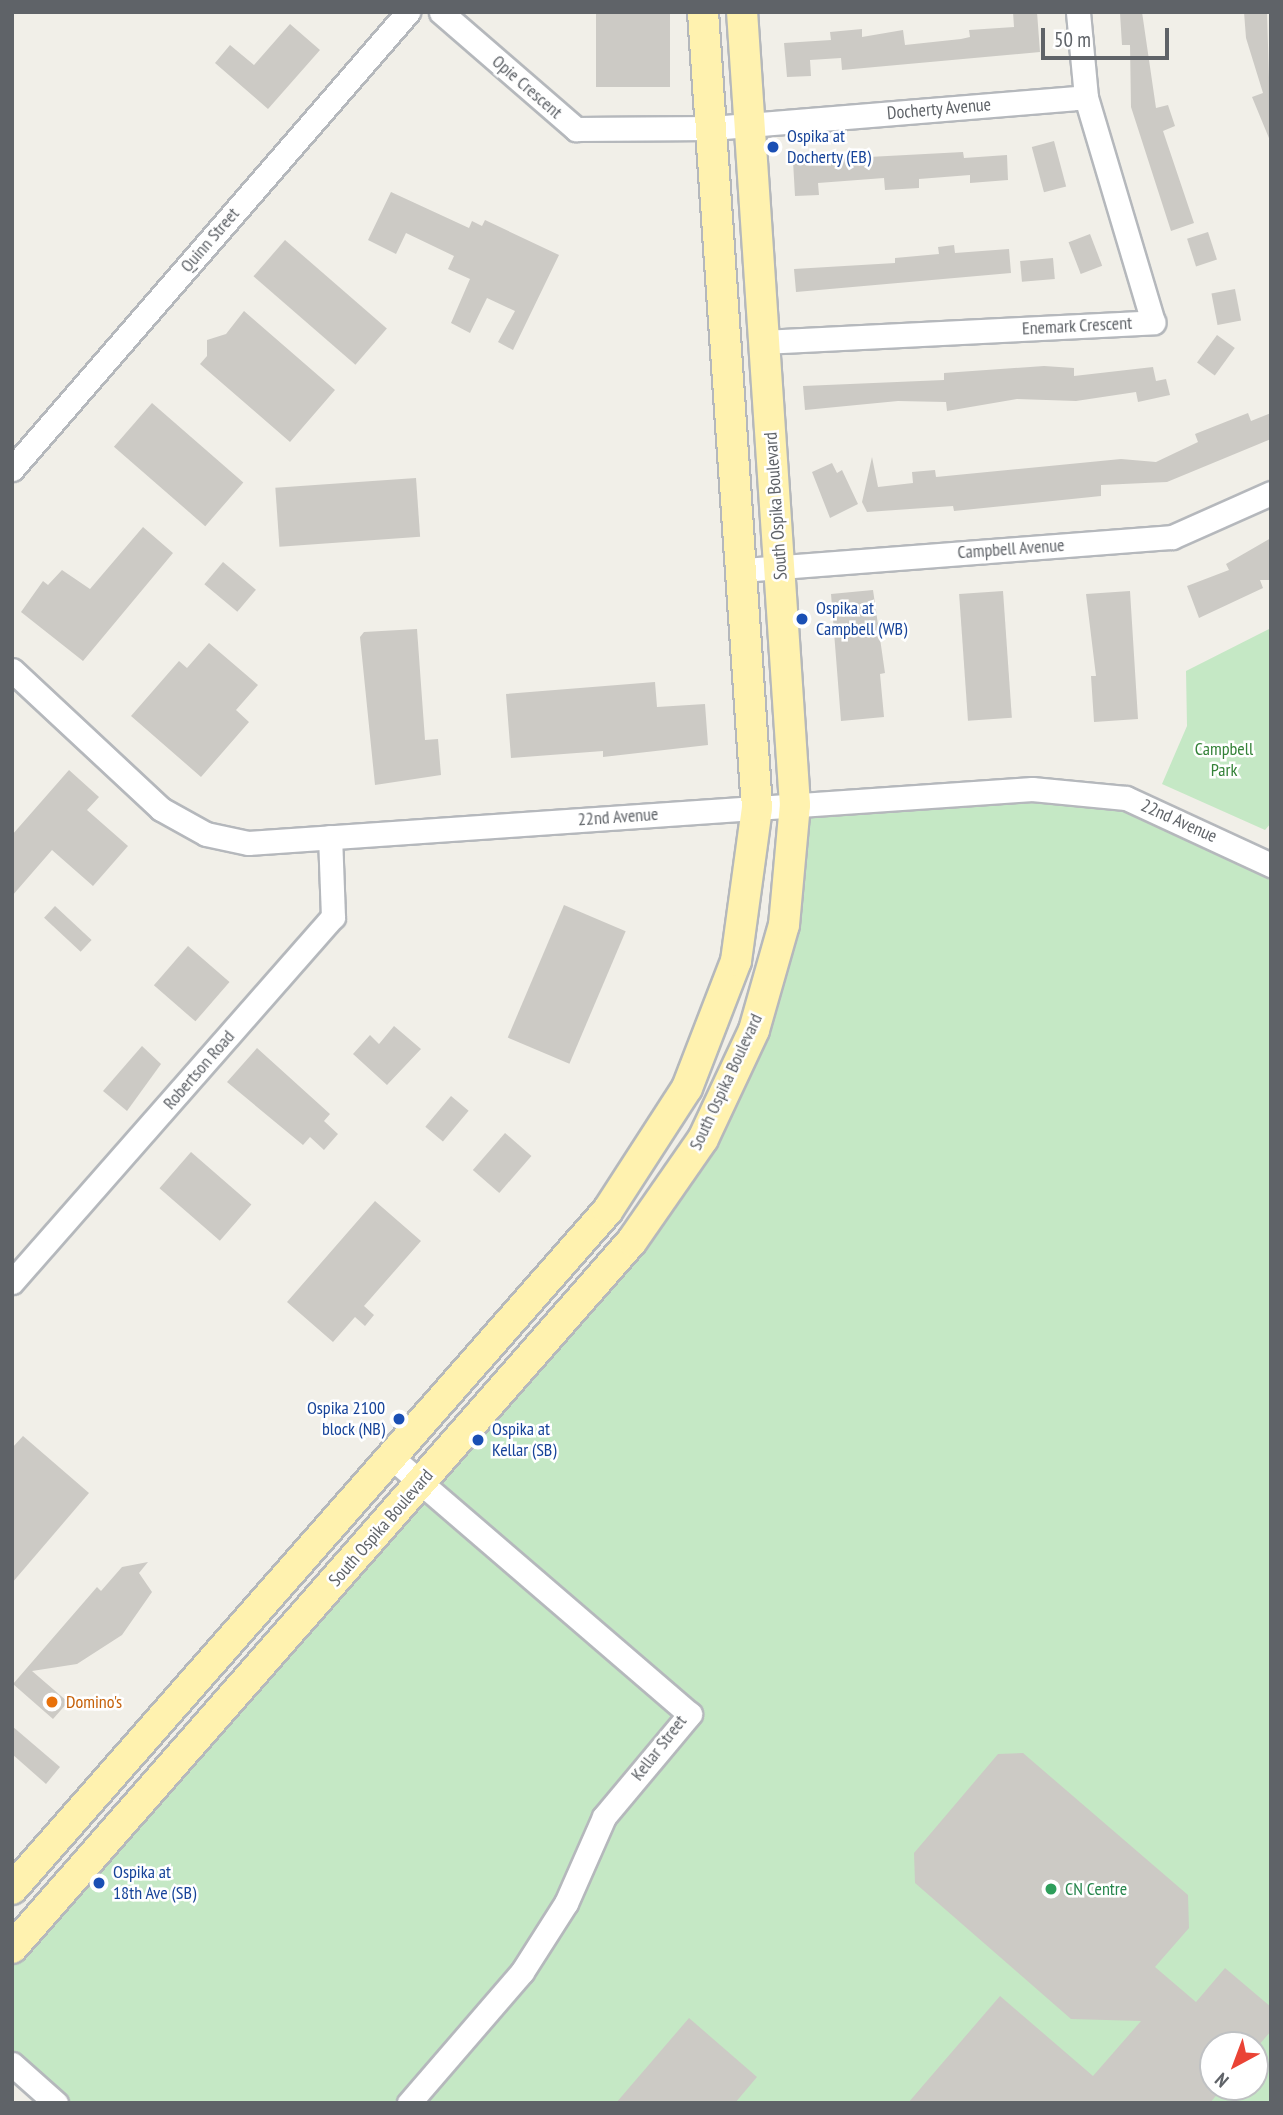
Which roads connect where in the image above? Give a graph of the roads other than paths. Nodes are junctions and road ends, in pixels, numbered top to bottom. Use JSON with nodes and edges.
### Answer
{"nodes":[{"id":1,"x":408,"y":12,"type":"edge"},
{"id":2,"x":441,"y":12,"type":"edge"},
{"id":3,"x":703,"y":12,"type":"edge"},
{"id":4,"x":742,"y":12,"type":"edge"},
{"id":5,"x":1078,"y":12,"type":"edge"},
{"id":6,"x":1086,"y":97,"type":"junction"},
{"id":7,"x":749,"y":124,"type":"junction"},
{"id":8,"x":712,"y":128,"type":"junction"},
{"id":9,"x":764,"y":342,"type":"junction"},
{"id":10,"x":12,"y":469,"type":"edge"},
{"id":11,"x":1271,"y":493,"type":"edge"},
{"id":12,"x":780,"y":566,"type":"junction"},
{"id":13,"x":743,"y":570,"type":"junction"},
{"id":14,"x":12,"y":670,"type":"edge"},
{"id":15,"x":795,"y":805,"type":"junction"},
{"id":16,"x":757,"y":808,"type":"junction"},
{"id":17,"x":330,"y":837,"type":"junction"},
{"id":18,"x":1271,"y":865,"type":"edge"},
{"id":19,"x":12,"y":1282,"type":"edge"},
{"id":20,"x":391,"y":1457,"type":"junction"},
{"id":21,"x":419,"y":1484,"type":"junction"},
{"id":22,"x":12,"y":1889,"type":"edge"},
{"id":23,"x":12,"y":1948,"type":"edge"},
{"id":24,"x":12,"y":2064,"type":"edge"},
{"id":25,"x":56,"y":2103,"type":"edge"},
{"id":26,"x":409,"y":2103,"type":"edge"}],
"edges":[{"from":1,"to":10,"type":"street","name":"Quinn Street"},
{"from":2,"to":8,"type":"street","name":"Opie Crescent"},
{"from":3,"to":8,"type":"main road","name":"South Ospika Boulevard"},
{"from":4,"to":7,"type":"main road","name":"South Ospika Boulevard"},
{"from":5,"to":6,"type":"street","name":"Enemark Crescent"},
{"from":6,"to":7,"type":"street","name":"Docherty Avenue"},
{"from":6,"to":9,"type":"street","name":"Enemark Crescent"},
{"from":7,"to":8,"type":"street","name":"Opie Crescent"},
{"from":7,"to":9,"type":"main road","name":"South Ospika Boulevard"},
{"from":8,"to":13,"type":"main road","name":"South Ospika Boulevard"},
{"from":9,"to":12,"type":"main road","name":"South Ospika Boulevard"},
{"from":11,"to":12,"type":"street","name":"Campbell Avenue"},
{"from":12,"to":13,"type":"street","name":"Campbell Avenue"},
{"from":12,"to":15,"type":"main road","name":"South Ospika Boulevard"},
{"from":13,"to":16,"type":"main road","name":"South Ospika Boulevard"},
{"from":14,"to":17,"type":"street","name":"22nd Avenue"},
{"from":15,"to":16,"type":"street","name":"22nd Avenue"},
{"from":15,"to":18,"type":"street","name":"22nd Avenue"},
{"from":15,"to":21,"type":"main road","name":"South Ospika Boulevard"},
{"from":16,"to":17,"type":"street","name":"22nd Avenue"},
{"from":16,"to":20,"type":"main road","name":"South Ospika Boulevard"},
{"from":17,"to":19,"type":"street","name":"Robertson Road"},
{"from":20,"to":21,"type":"street","name":"Kellar Street"},
{"from":20,"to":22,"type":"main road","name":"South Ospika Boulevard"},
{"from":21,"to":23,"type":"main road","name":"South Ospika Boulevard"},
{"from":21,"to":26,"type":"street","name":"Kellar Street"},
{"from":24,"to":25,"type":"street"}]}
